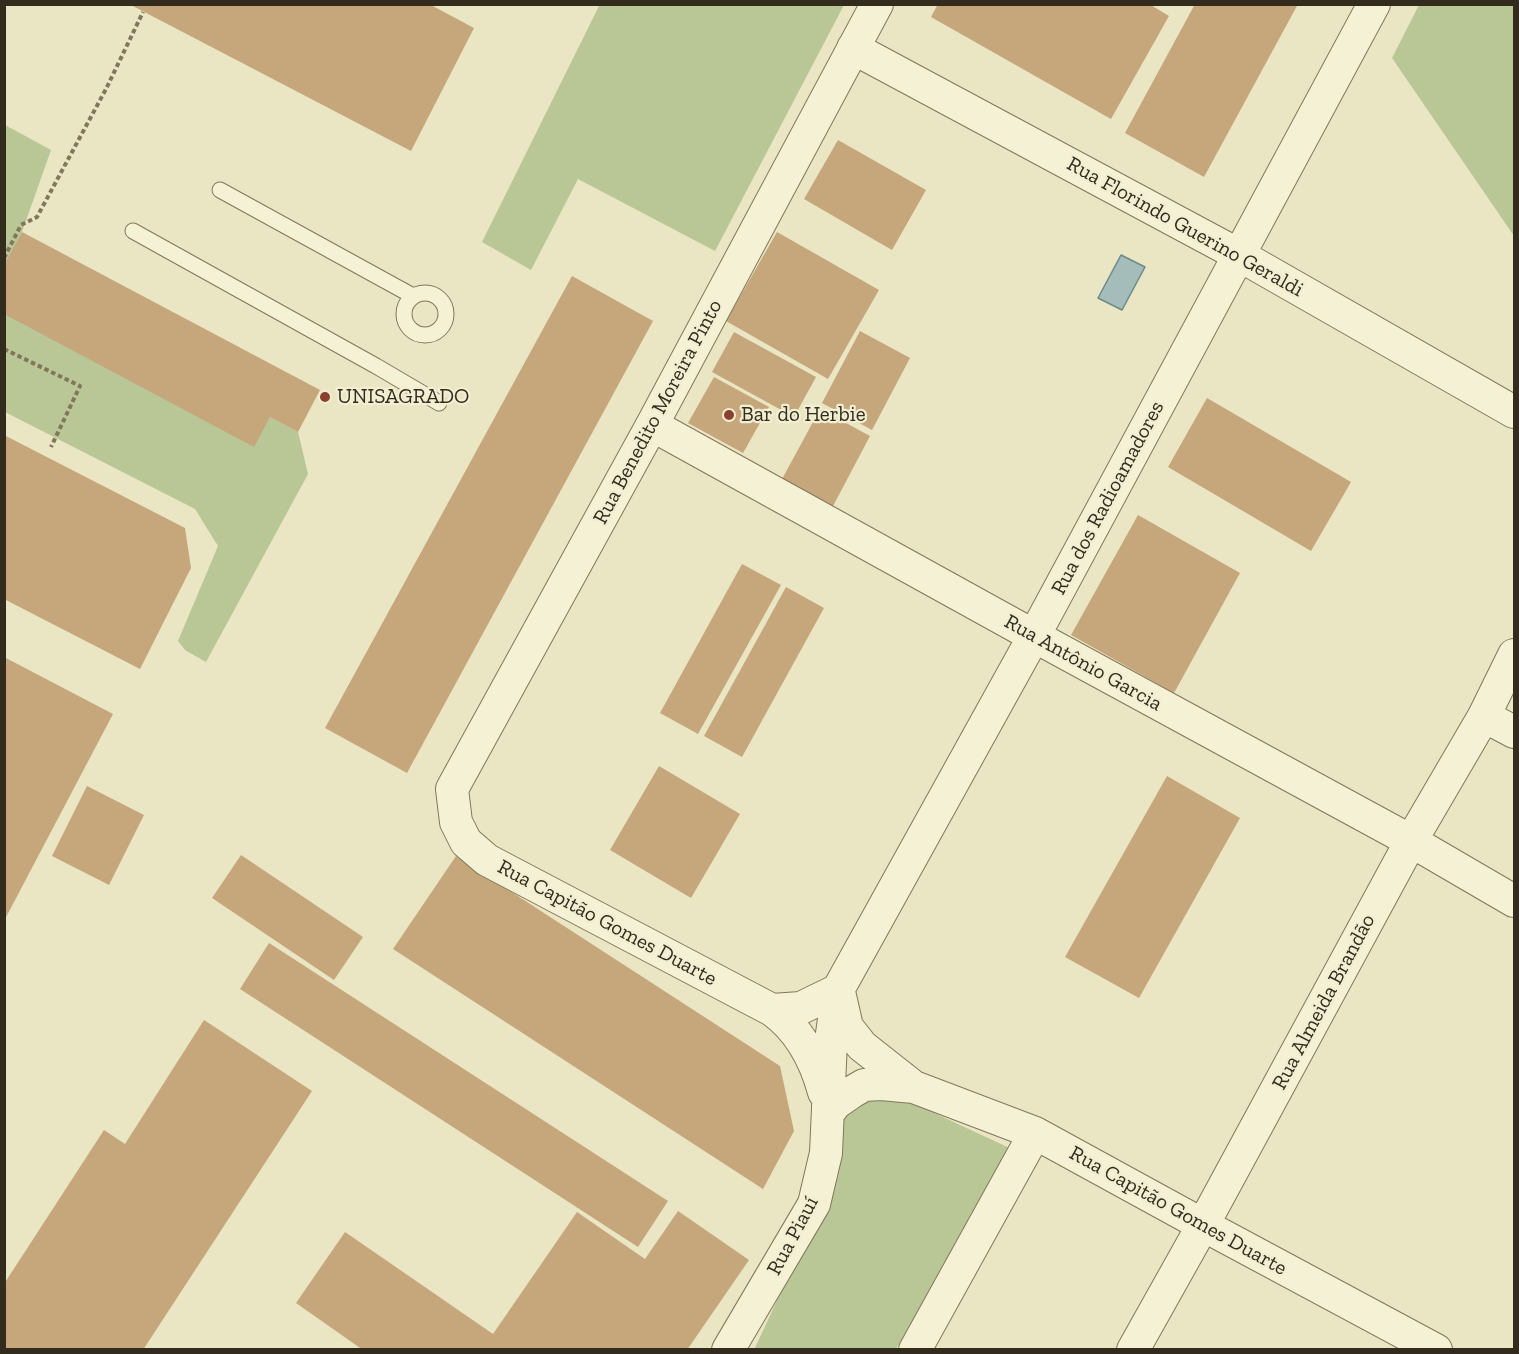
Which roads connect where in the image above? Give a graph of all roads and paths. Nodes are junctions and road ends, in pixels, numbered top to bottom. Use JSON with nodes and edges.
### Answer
{"nodes":[{"id":1,"x":877,"y":4,"type":"edge"},
{"id":2,"x":1374,"y":4,"type":"edge"},
{"id":3,"x":143,"y":12,"type":"dead end"},
{"id":4,"x":853,"y":48,"type":"junction"},
{"id":5,"x":220,"y":190,"type":"dead end"},
{"id":6,"x":133,"y":231,"type":"dead end"},
{"id":7,"x":1239,"y":255,"type":"junction"},
{"id":8,"x":4,"y":258,"type":"edge"},
{"id":9,"x":413,"y":296,"type":"dead end"},
{"id":10,"x":4,"y":349,"type":"edge"},
{"id":11,"x":439,"y":403,"type":"dead end"},
{"id":12,"x":1515,"y":412,"type":"edge"},
{"id":13,"x":652,"y":425,"type":"junction"},
{"id":14,"x":51,"y":447,"type":"dead end"},
{"id":15,"x":1034,"y":636,"type":"junction"},
{"id":16,"x":1515,"y":655,"type":"edge"},
{"id":17,"x":1484,"y":716,"type":"junction"},
{"id":18,"x":1515,"y":732,"type":"edge"},
{"id":19,"x":456,"y":822,"type":"joint"},
{"id":20,"x":1411,"y":841,"type":"junction"},
{"id":21,"x":1515,"y":901,"type":"edge"},
{"id":22,"x":838,"y":990,"type":"junction"},
{"id":23,"x":772,"y":1010,"type":"junction"},
{"id":24,"x":914,"y":1087,"type":"junction"},
{"id":25,"x":829,"y":1112,"type":"junction"},
{"id":26,"x":1035,"y":1132,"type":"junction"},
{"id":27,"x":1203,"y":1225,"type":"junction"},
{"id":28,"x":728,"y":1350,"type":"edge"},
{"id":29,"x":915,"y":1350,"type":"edge"},
{"id":30,"x":1133,"y":1350,"type":"edge"},
{"id":31,"x":1436,"y":1350,"type":"edge"}],
"edges":[{"from":1,"to":4,"type":"street","name":"Rua Benedito Moreira Pinto"},
{"from":2,"to":7,"type":"street","name":"Rua dos Radioamadores"},
{"from":3,"to":8,"type":"path"},
{"from":4,"to":7,"type":"street","name":"Rua Florindo Guerino Geraldi"},
{"from":4,"to":13,"type":"street","name":"Rua Benedito Moreira Pinto"},
{"from":5,"to":9,"type":"lane"},
{"from":6,"to":11,"type":"lane"},
{"from":7,"to":12,"type":"street","name":"Rua Florindo Guerino Geraldi"},
{"from":7,"to":15,"type":"street","name":"Rua dos Radioamadores"},
{"from":10,"to":14,"type":"path"},
{"from":13,"to":15,"type":"street","name":"Rua Antônio Garcia"},
{"from":13,"to":19,"type":"street","name":"Rua Benedito Moreira Pinto"},
{"from":15,"to":20,"type":"street","name":"Rua Antônio Garcia"},
{"from":15,"to":22,"type":"street","name":"Rua dos Radioamadores"},
{"from":16,"to":17,"type":"street","name":"Rua Almeida Brandão"},
{"from":17,"to":18,"type":"street"},
{"from":17,"to":20,"type":"street","name":"Rua Almeida Brandão"},
{"from":19,"to":23,"type":"street","name":"Rua Capitão Gomes Duarte"},
{"from":20,"to":21,"type":"street","name":"Rua Antônio Garcia"},
{"from":20,"to":27,"type":"street","name":"Rua Almeida Brandão"},
{"from":22,"to":23,"type":"street"},
{"from":22,"to":24,"type":"street"},
{"from":22,"to":25,"type":"street","name":"Rua Piauí"},
{"from":23,"to":25,"type":"street","name":"Rua Capitão Gomes Duarte"},
{"from":24,"to":25,"type":"street"},
{"from":24,"to":26,"type":"street","name":"Rua Capitão Gomes Duarte"},
{"from":25,"to":28,"type":"street","name":"Rua Piauí"},
{"from":26,"to":27,"type":"street","name":"Rua Capitão Gomes Duarte"},
{"from":26,"to":29,"type":"street"},
{"from":27,"to":30,"type":"street","name":"Rua Almeida Brandão"},
{"from":27,"to":31,"type":"street","name":"Rua Capitão Gomes Duarte"}]}
